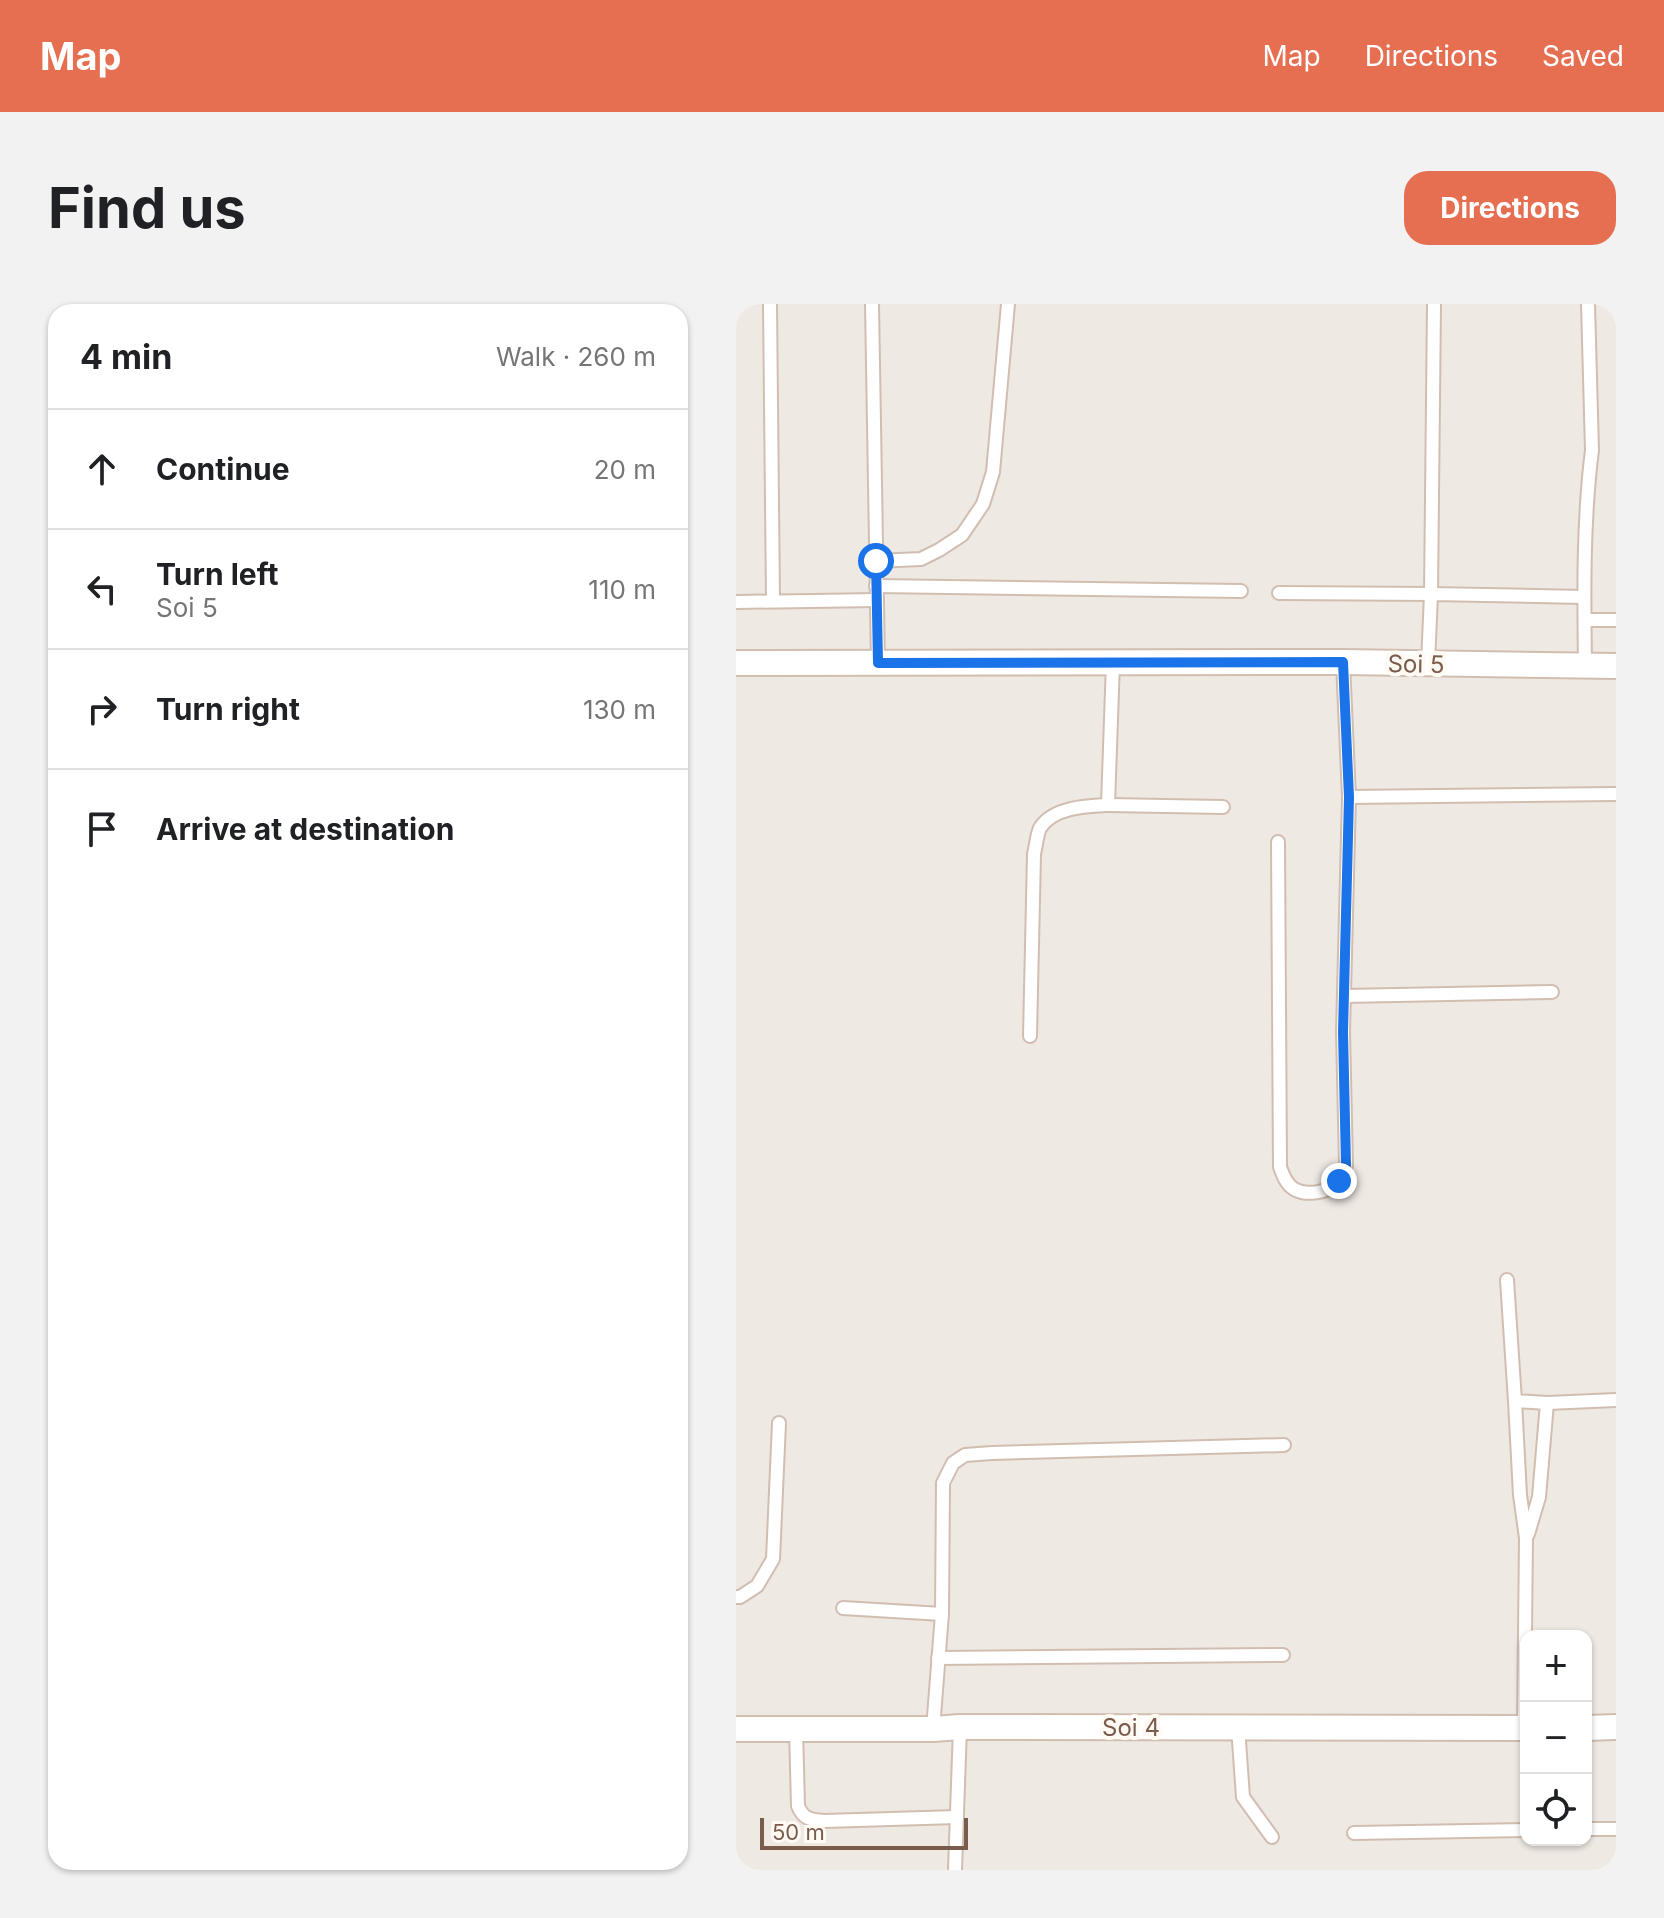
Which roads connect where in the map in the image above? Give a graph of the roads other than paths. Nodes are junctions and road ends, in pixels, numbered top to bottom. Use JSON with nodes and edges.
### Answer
{"nodes":[{"id":1,"x":770,"y":304,"type":"edge"},
{"id":2,"x":872,"y":304,"type":"edge"},
{"id":3,"x":1008,"y":304,"type":"edge"},
{"id":4,"x":1434,"y":304,"type":"edge"},
{"id":5,"x":1588,"y":304,"type":"edge"},
{"id":6,"x":876,"y":561,"type":"junction"},
{"id":7,"x":1241,"y":591,"type":"dead end"},
{"id":8,"x":876,"y":593,"type":"junction"},
{"id":9,"x":1279,"y":593,"type":"dead end"},
{"id":10,"x":1431,"y":594,"type":"junction"},
{"id":11,"x":1584,"y":597,"type":"junction"},
{"id":12,"x":773,"y":601,"type":"junction"},
{"id":13,"x":736,"y":602,"type":"edge"},
{"id":14,"x":1585,"y":620,"type":"junction"},
{"id":15,"x":1616,"y":620,"type":"edge"},
{"id":16,"x":1113,"y":662,"type":"junction"},
{"id":17,"x":1343,"y":662,"type":"junction"},
{"id":18,"x":736,"y":663,"type":"edge"},
{"id":19,"x":878,"y":663,"type":"junction"},
{"id":20,"x":1428,"y":664,"type":"junction"},
{"id":21,"x":1585,"y":666,"type":"junction"},
{"id":22,"x":1616,"y":666,"type":"edge"},
{"id":23,"x":1616,"y":794,"type":"edge"},
{"id":24,"x":1349,"y":797,"type":"junction"},
{"id":25,"x":1108,"y":805,"type":"junction"},
{"id":26,"x":1223,"y":807,"type":"dead end"},
{"id":27,"x":1278,"y":842,"type":"dead end"},
{"id":28,"x":1552,"y":992,"type":"dead end"},
{"id":29,"x":1344,"y":996,"type":"junction"},
{"id":30,"x":1030,"y":1036,"type":"dead end"},
{"id":31,"x":1507,"y":1280,"type":"dead end"},
{"id":32,"x":1616,"y":1400,"type":"edge"},
{"id":33,"x":1515,"y":1401,"type":"junction"},
{"id":34,"x":1547,"y":1403,"type":"junction"},
{"id":35,"x":779,"y":1423,"type":"dead end"},
{"id":36,"x":1284,"y":1445,"type":"dead end"},
{"id":37,"x":1526,"y":1538,"type":"junction"},
{"id":38,"x":736,"y":1597,"type":"edge"},
{"id":39,"x":843,"y":1608,"type":"dead end"},
{"id":40,"x":942,"y":1614,"type":"junction"},
{"id":41,"x":1283,"y":1655,"type":"dead end"},
{"id":42,"x":938,"y":1658,"type":"junction"},
{"id":43,"x":1525,"y":1702,"type":"edge"},
{"id":44,"x":960,"y":1727,"type":"junction"},
{"id":45,"x":1238,"y":1727,"type":"junction"},
{"id":46,"x":1616,"y":1727,"type":"edge"},
{"id":47,"x":1520,"y":1728,"type":"edge"},
{"id":48,"x":1592,"y":1728,"type":"edge"},
{"id":49,"x":736,"y":1729,"type":"edge"},
{"id":50,"x":796,"y":1729,"type":"junction"},
{"id":51,"x":933,"y":1729,"type":"junction"},
{"id":52,"x":957,"y":1817,"type":"junction"},
{"id":53,"x":1592,"y":1829,"type":"edge"},
{"id":54,"x":1616,"y":1829,"type":"edge"},
{"id":55,"x":1520,"y":1830,"type":"edge"},
{"id":56,"x":1354,"y":1833,"type":"dead end"},
{"id":57,"x":1272,"y":1837,"type":"dead end"},
{"id":58,"x":955,"y":1870,"type":"edge"}],
"edges":[{"from":1,"to":12,"type":"lane"},
{"from":2,"to":6,"type":"lane"},
{"from":3,"to":6,"type":"lane"},
{"from":4,"to":10,"type":"lane"},
{"from":5,"to":11,"type":"lane"},
{"from":6,"to":8,"type":"lane"},
{"from":7,"to":8,"type":"lane"},
{"from":8,"to":12,"type":"lane"},
{"from":8,"to":19,"type":"lane"},
{"from":9,"to":10,"type":"lane"},
{"from":10,"to":11,"type":"lane"},
{"from":10,"to":20,"type":"lane"},
{"from":11,"to":14,"type":"lane"},
{"from":12,"to":13,"type":"lane"},
{"from":14,"to":15,"type":"lane"},
{"from":14,"to":21,"type":"lane"},
{"from":16,"to":17,"type":"street","name":"Soi 5"},
{"from":16,"to":19,"type":"street","name":"Soi 5"},
{"from":16,"to":25,"type":"lane"},
{"from":17,"to":20,"type":"street","name":"Soi 5"},
{"from":17,"to":24,"type":"lane"},
{"from":18,"to":19,"type":"street","name":"Soi 5"},
{"from":20,"to":21,"type":"street","name":"Soi 5"},
{"from":21,"to":22,"type":"street","name":"Soi 5"},
{"from":23,"to":24,"type":"lane"},
{"from":24,"to":29,"type":"lane"},
{"from":25,"to":26,"type":"lane"},
{"from":25,"to":30,"type":"lane"},
{"from":27,"to":29,"type":"lane"},
{"from":28,"to":29,"type":"lane"},
{"from":31,"to":33,"type":"lane"},
{"from":32,"to":34,"type":"lane"},
{"from":33,"to":34,"type":"lane"},
{"from":33,"to":37,"type":"lane"},
{"from":34,"to":37,"type":"lane"},
{"from":35,"to":38,"type":"lane"},
{"from":36,"to":40,"type":"lane"},
{"from":37,"to":43,"type":"lane"},
{"from":39,"to":40,"type":"lane"},
{"from":40,"to":42,"type":"lane"},
{"from":41,"to":42,"type":"lane"},
{"from":42,"to":51,"type":"lane"},
{"from":44,"to":45,"type":"street","name":"Soi 4"},
{"from":44,"to":51,"type":"street","name":"Soi 4"},
{"from":44,"to":52,"type":"lane"},
{"from":45,"to":47,"type":"street","name":"Soi 4"},
{"from":45,"to":57,"type":"lane"},
{"from":46,"to":48,"type":"street"},
{"from":49,"to":50,"type":"street","name":"Soi 4"},
{"from":50,"to":51,"type":"street","name":"Soi 4"},
{"from":50,"to":52,"type":"lane"},
{"from":52,"to":58,"type":"lane"},
{"from":53,"to":54,"type":"lane"},
{"from":55,"to":56,"type":"lane"}]}
